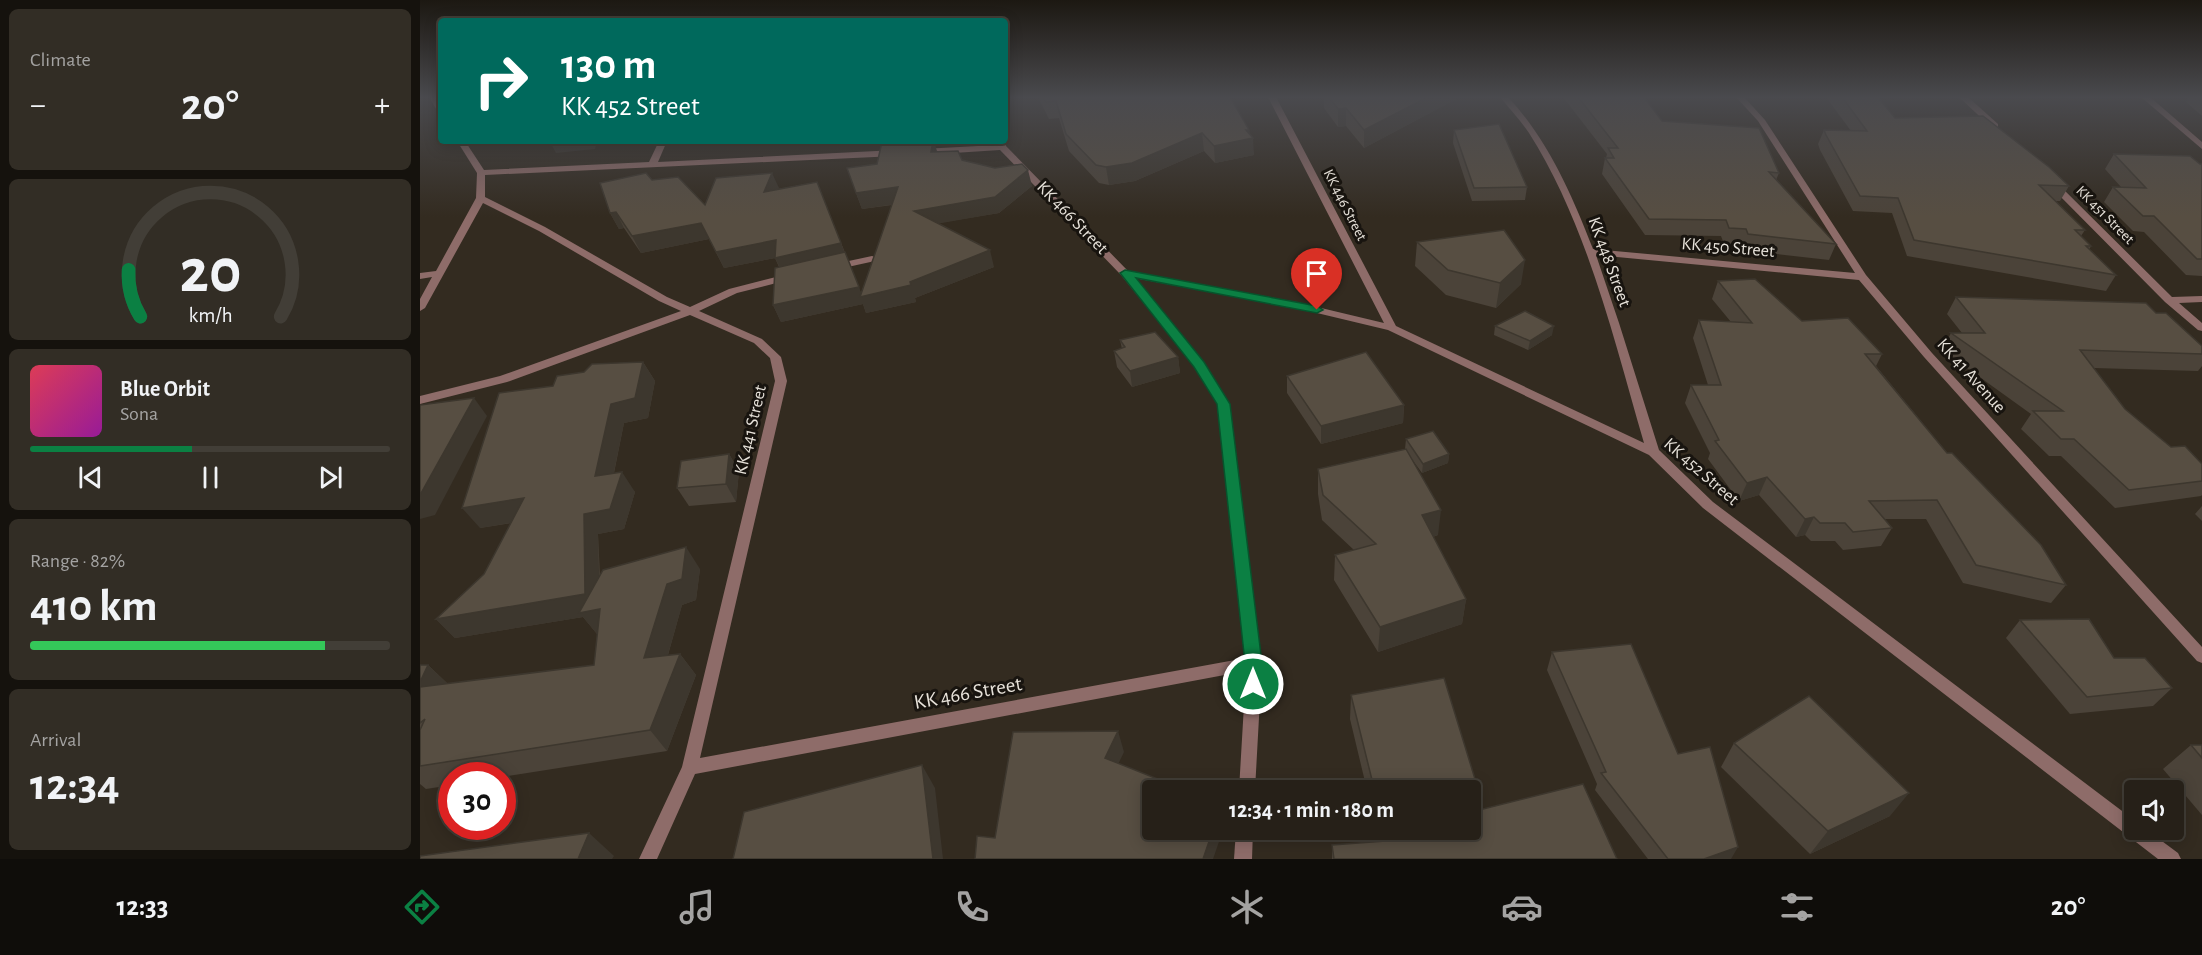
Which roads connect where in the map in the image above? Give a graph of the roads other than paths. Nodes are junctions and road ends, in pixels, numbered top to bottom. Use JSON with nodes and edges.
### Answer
{"nodes":[{"id":1,"x":1293,"y":137,"type":"edge"},
{"id":2,"x":1535,"y":137,"type":"edge"},
{"id":3,"x":1772,"y":137,"type":"edge"},
{"id":4,"x":463,"y":144,"type":"edge"},
{"id":5,"x":662,"y":144,"type":"edge"},
{"id":6,"x":1001,"y":144,"type":"edge"},
{"id":7,"x":913,"y":152,"type":"edge"},
{"id":8,"x":902,"y":153,"type":"edge"},
{"id":9,"x":654,"y":164,"type":"junction"},
{"id":10,"x":481,"y":173,"type":"junction"},
{"id":11,"x":2048,"y":179,"type":"edge"},
{"id":12,"x":481,"y":198,"type":"junction"},
{"id":13,"x":1592,"y":252,"type":"junction"},
{"id":14,"x":872,"y":259,"type":"edge"},
{"id":15,"x":826,"y":269,"type":"edge"},
{"id":16,"x":440,"y":273,"type":"junction"},
{"id":17,"x":1125,"y":273,"type":"junction"},
{"id":18,"x":803,"y":274,"type":"edge"},
{"id":19,"x":420,"y":276,"type":"edge"},
{"id":20,"x":1862,"y":277,"type":"junction"},
{"id":21,"x":2202,"y":299,"type":"edge"},
{"id":22,"x":2169,"y":300,"type":"junction"},
{"id":23,"x":420,"y":308,"type":"edge"},
{"id":24,"x":692,"y":311,"type":"junction"},
{"id":25,"x":1392,"y":328,"type":"junction"},
{"id":26,"x":2202,"y":328,"type":"edge"},
{"id":27,"x":420,"y":400,"type":"edge"},
{"id":28,"x":1653,"y":452,"type":"junction"},
{"id":29,"x":2202,"y":657,"type":"edge"},
{"id":30,"x":1254,"y":663,"type":"junction"},
{"id":31,"x":690,"y":767,"type":"junction"},
{"id":32,"x":1248,"y":780,"type":"edge"},
{"id":33,"x":1244,"y":840,"type":"edge"},
{"id":34,"x":648,"y":859,"type":"edge"},
{"id":35,"x":1243,"y":859,"type":"edge"},
{"id":36,"x":2172,"y":859,"type":"edge"}],
"edges":[{"from":1,"to":25,"type":"street","name":"KK 446 Street"},
{"from":2,"to":13,"type":"street","name":"KK 448 Street"},
{"from":3,"to":20,"type":"street","name":"KK 41 Avenue"},
{"from":4,"to":10,"type":"street"},
{"from":5,"to":9,"type":"street"},
{"from":6,"to":7,"type":"street"},
{"from":6,"to":17,"type":"street","name":"KK 466 Street"},
{"from":8,"to":9,"type":"street"},
{"from":9,"to":10,"type":"street"},
{"from":10,"to":12,"type":"street"},
{"from":11,"to":22,"type":"street","name":"KK 451 Street"},
{"from":12,"to":16,"type":"street"},
{"from":12,"to":24,"type":"street","name":"KK 441 Street"},
{"from":13,"to":20,"type":"street","name":"KK 450 Street"},
{"from":13,"to":28,"type":"street","name":"KK 448 Street"},
{"from":14,"to":15,"type":"street"},
{"from":16,"to":19,"type":"street"},
{"from":16,"to":23,"type":"street"},
{"from":17,"to":25,"type":"street","name":"KK 452 Street"},
{"from":17,"to":30,"type":"street","name":"KK 466 Street"},
{"from":18,"to":24,"type":"street"},
{"from":20,"to":29,"type":"street","name":"KK 41 Avenue"},
{"from":21,"to":22,"type":"street"},
{"from":22,"to":26,"type":"street","name":"KK 451 Street"},
{"from":24,"to":27,"type":"street"},
{"from":24,"to":31,"type":"street","name":"KK 441 Street"},
{"from":25,"to":28,"type":"street","name":"KK 452 Street"},
{"from":28,"to":36,"type":"street","name":"KK 452 Street"},
{"from":30,"to":31,"type":"street","name":"KK 466 Street"},
{"from":30,"to":32,"type":"street","name":"KK 466 Street"},
{"from":31,"to":34,"type":"street","name":"KK 441 Street"},
{"from":33,"to":35,"type":"street"}]}
